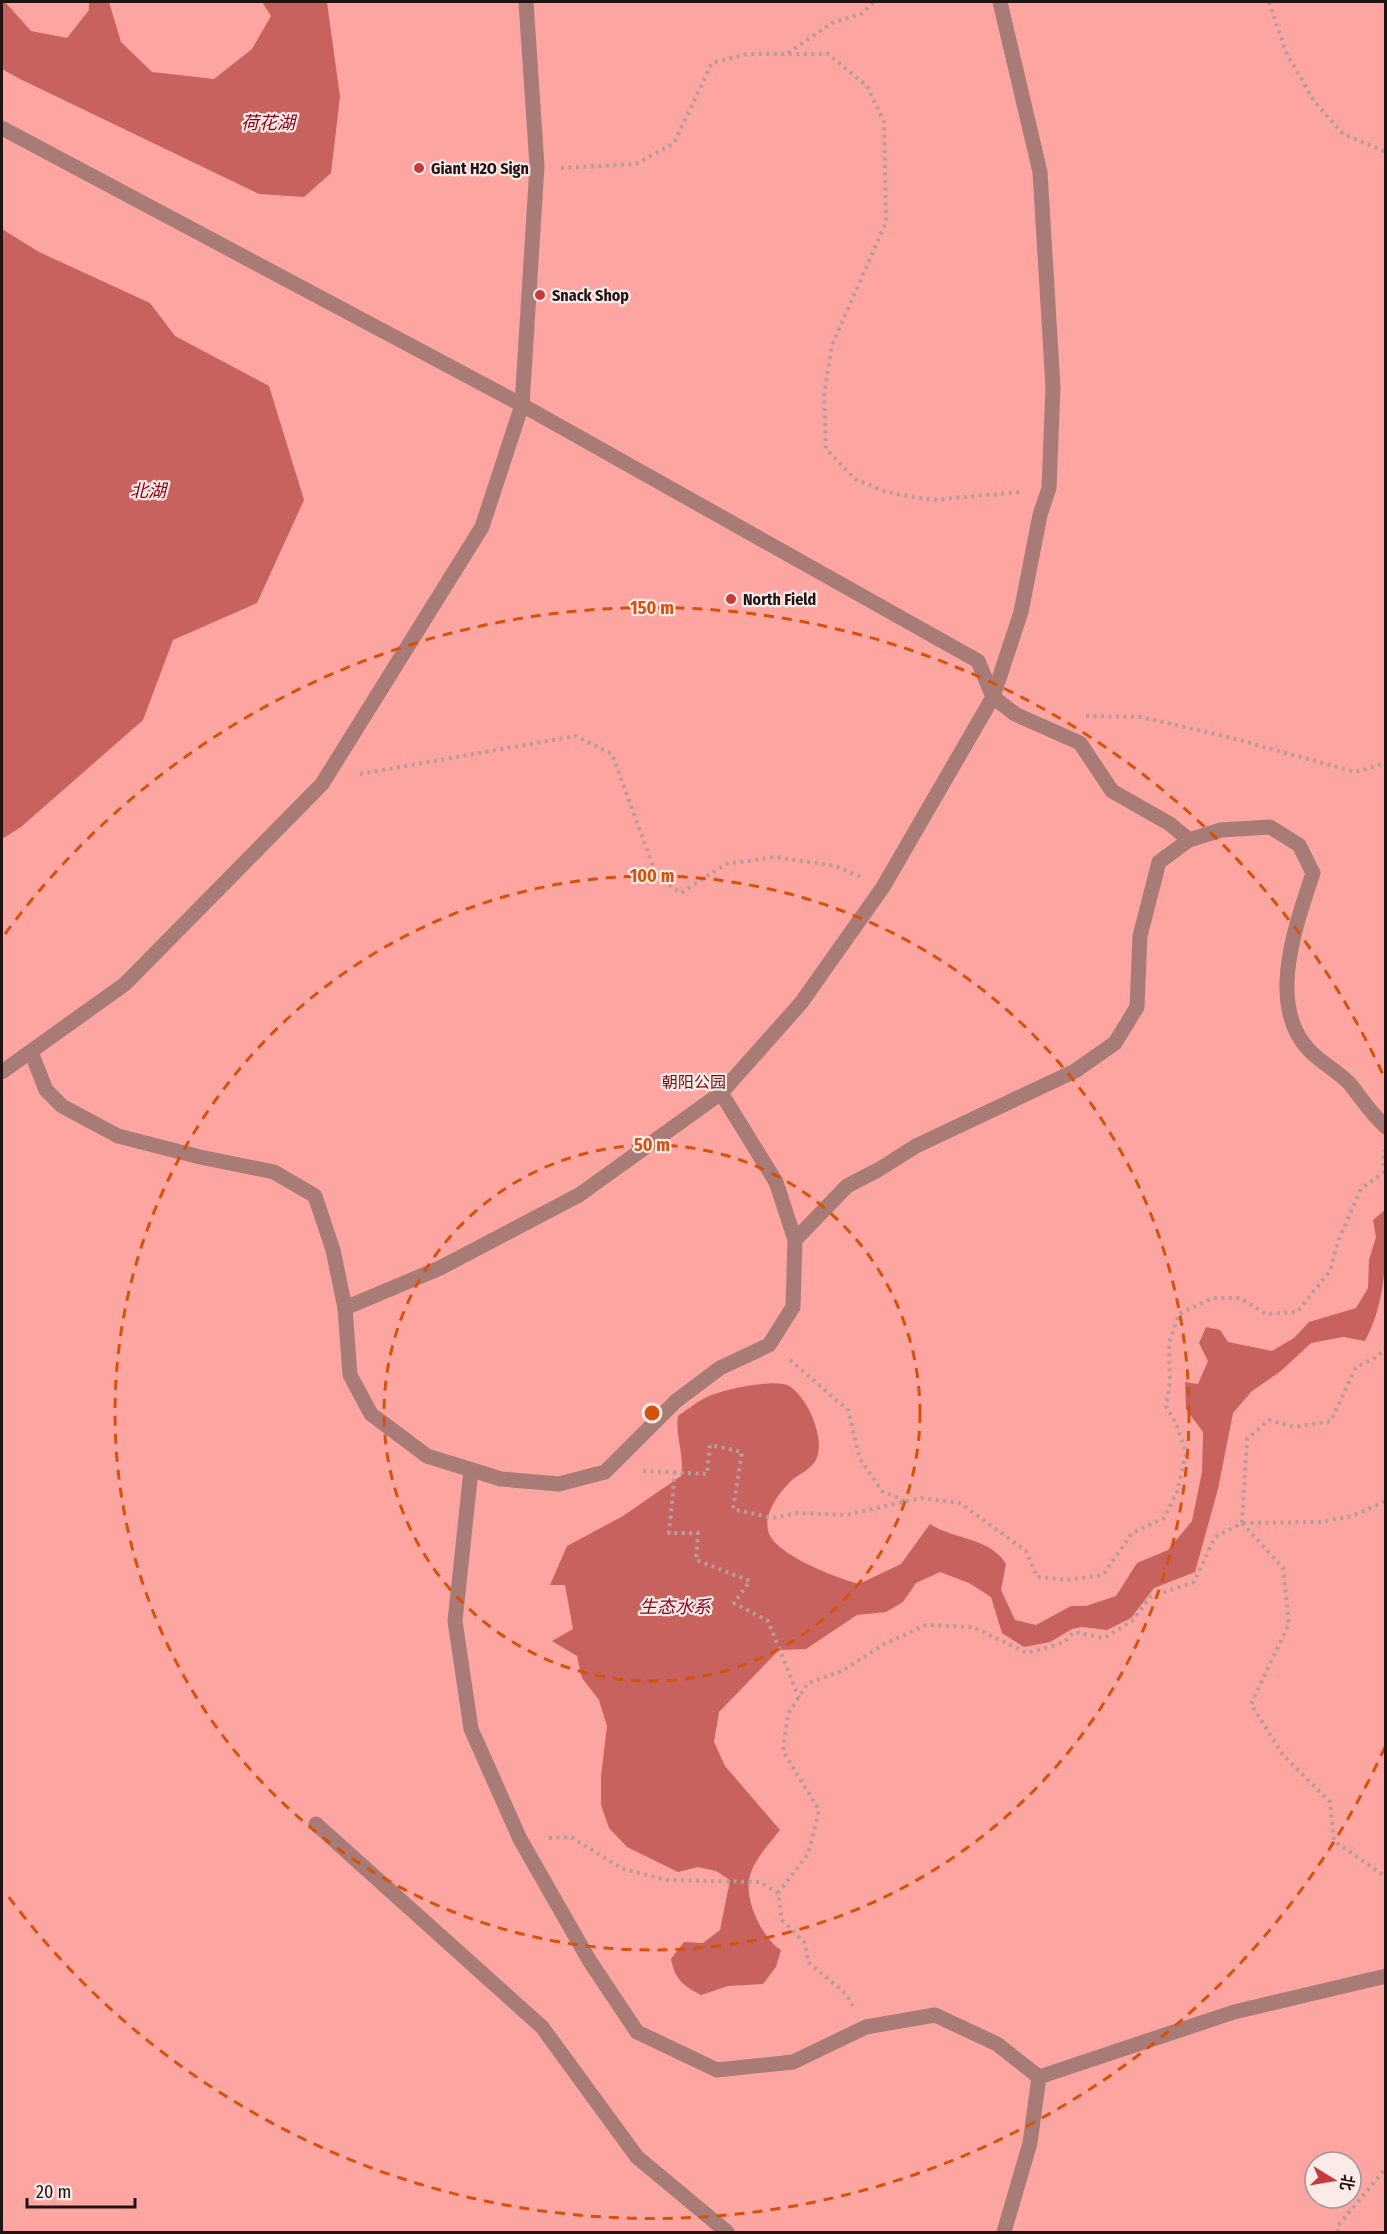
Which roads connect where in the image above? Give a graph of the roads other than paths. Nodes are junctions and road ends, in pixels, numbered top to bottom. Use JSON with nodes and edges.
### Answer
{"nodes":[{"id":1,"x":526,"y":2,"type":"edge"},
{"id":2,"x":999,"y":2,"type":"edge"},
{"id":3,"x":2,"y":128,"type":"edge"},
{"id":4,"x":522,"y":405,"type":"junction"},
{"id":5,"x":993,"y":697,"type":"junction"},
{"id":6,"x":1189,"y":840,"type":"junction"},
{"id":7,"x":31,"y":1052,"type":"junction"},
{"id":8,"x":2,"y":1072,"type":"edge"},
{"id":9,"x":721,"y":1093,"type":"junction"},
{"id":10,"x":1385,"y":1126,"type":"edge"},
{"id":11,"x":795,"y":1240,"type":"junction"},
{"id":12,"x":345,"y":1308,"type":"junction"},
{"id":13,"x":471,"y":1470,"type":"junction"},
{"id":14,"x":316,"y":1824,"type":"dead end"},
{"id":15,"x":1386,"y":1976,"type":"edge"},
{"id":16,"x":1039,"y":2076,"type":"junction"},
{"id":17,"x":727,"y":2232,"type":"edge"},
{"id":18,"x":1004,"y":2232,"type":"edge"}],
"edges":[{"from":1,"to":4,"type":"lane"},
{"from":2,"to":5,"type":"lane"},
{"from":3,"to":4,"type":"lane"},
{"from":4,"to":5,"type":"lane"},
{"from":4,"to":7,"type":"lane"},
{"from":5,"to":6,"type":"lane"},
{"from":5,"to":9,"type":"lane"},
{"from":6,"to":10,"type":"lane"},
{"from":6,"to":11,"type":"lane"},
{"from":7,"to":8,"type":"lane"},
{"from":7,"to":12,"type":"lane"},
{"from":9,"to":11,"type":"lane"},
{"from":9,"to":12,"type":"lane"},
{"from":11,"to":13,"type":"lane"},
{"from":12,"to":13,"type":"lane"},
{"from":13,"to":16,"type":"lane"},
{"from":14,"to":17,"type":"lane"},
{"from":15,"to":16,"type":"lane"},
{"from":16,"to":18,"type":"lane"}]}
